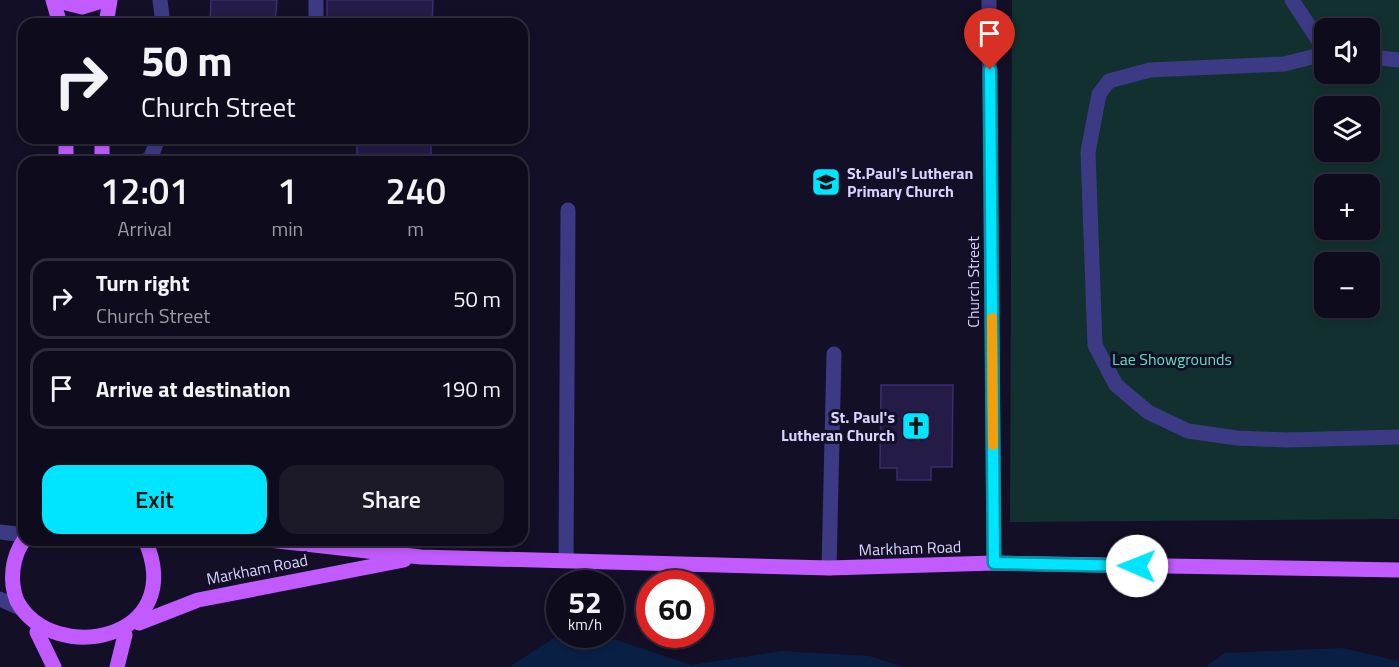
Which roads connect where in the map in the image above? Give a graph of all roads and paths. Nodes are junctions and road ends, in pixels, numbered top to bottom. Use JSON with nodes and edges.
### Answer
{"nodes":[{"id":1,"x":54,"y":0,"type":"edge"},
{"id":2,"x":108,"y":0,"type":"edge"},
{"id":3,"x":159,"y":0,"type":"edge"},
{"id":4,"x":316,"y":0,"type":"edge"},
{"id":5,"x":989,"y":0,"type":"edge"},
{"id":6,"x":1292,"y":0,"type":"edge"},
{"id":7,"x":58,"y":18,"type":"edge"},
{"id":8,"x":106,"y":18,"type":"edge"},
{"id":9,"x":162,"y":18,"type":"edge"},
{"id":10,"x":316,"y":18,"type":"edge"},
{"id":11,"x":1314,"y":34,"type":"edge"},
{"id":12,"x":1314,"y":56,"type":"edge"},
{"id":13,"x":1380,"y":58,"type":"edge"},
{"id":14,"x":1399,"y":60,"type":"edge"},
{"id":15,"x":568,"y":210,"type":"dead end"},
{"id":16,"x":834,"y":354,"type":"dead end"},
{"id":17,"x":1399,"y":437,"type":"edge"},
{"id":18,"x":1382,"y":438,"type":"junction"},
{"id":19,"x":1399,"y":446,"type":"edge"},
{"id":20,"x":0,"y":532,"type":"edge"},
{"id":21,"x":18,"y":534,"type":"edge"},
{"id":22,"x":20,"y":546,"type":"edge"},
{"id":23,"x":148,"y":546,"type":"edge"},
{"id":24,"x":323,"y":546,"type":"edge"},
{"id":25,"x":422,"y":557,"type":"junction"},
{"id":26,"x":566,"y":559,"type":"junction"},
{"id":27,"x":994,"y":563,"type":"junction"},
{"id":28,"x":830,"y":568,"type":"junction"},
{"id":29,"x":1399,"y":570,"type":"edge"},
{"id":30,"x":0,"y":599,"type":"edge"},
{"id":31,"x":20,"y":608,"type":"junction"},
{"id":32,"x":138,"y":623,"type":"junction"},
{"id":33,"x":37,"y":631,"type":"junction"},
{"id":34,"x":125,"y":635,"type":"junction"},
{"id":35,"x":54,"y":667,"type":"edge"},
{"id":36,"x":117,"y":667,"type":"edge"}],
"edges":[{"from":1,"to":2,"type":"main road"},
{"from":1,"to":7,"type":"main road"},
{"from":2,"to":8,"type":"main road"},
{"from":3,"to":9,"type":"street"},
{"from":4,"to":10,"type":"street"},
{"from":5,"to":27,"type":"street","name":"Church Street"},
{"from":6,"to":11,"type":"street"},
{"from":12,"to":18,"type":"street"},
{"from":13,"to":14,"type":"street"},
{"from":15,"to":26,"type":"street"},
{"from":16,"to":28,"type":"street"},
{"from":17,"to":18,"type":"street"},
{"from":18,"to":19,"type":"street"},
{"from":20,"to":21,"type":"street"},
{"from":22,"to":31,"type":"main road"},
{"from":23,"to":32,"type":"main road"},
{"from":24,"to":25,"type":"main road","name":"Markham Road"},
{"from":25,"to":26,"type":"main road","name":"Markham Road"},
{"from":25,"to":32,"type":"main road","name":"Markham Road"},
{"from":26,"to":28,"type":"main road","name":"Markham Road"},
{"from":27,"to":28,"type":"main road","name":"Markham Road"},
{"from":27,"to":29,"type":"main road","name":"Markham Road"},
{"from":30,"to":31,"type":"street"},
{"from":31,"to":33,"type":"main road"},
{"from":32,"to":34,"type":"main road"},
{"from":33,"to":34,"type":"main road"},
{"from":33,"to":35,"type":"main road"},
{"from":34,"to":36,"type":"main road"}]}
